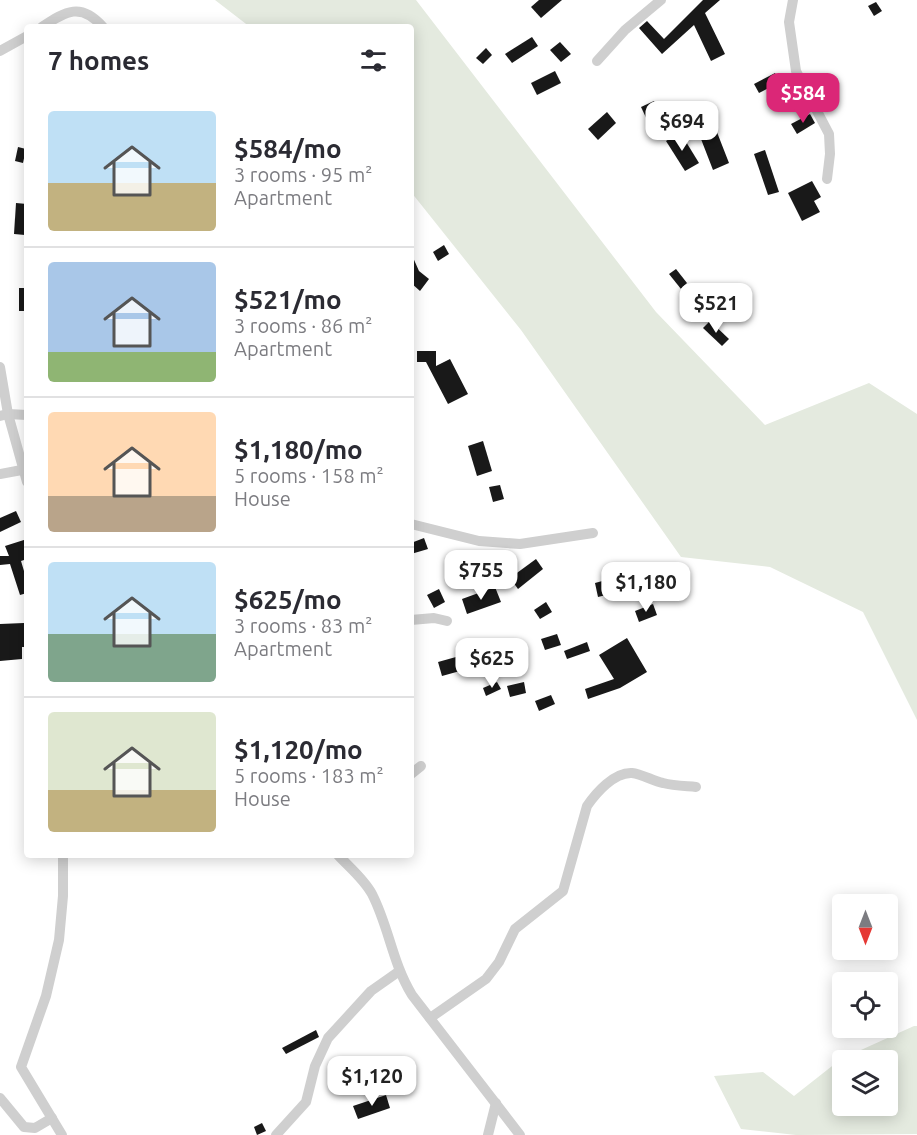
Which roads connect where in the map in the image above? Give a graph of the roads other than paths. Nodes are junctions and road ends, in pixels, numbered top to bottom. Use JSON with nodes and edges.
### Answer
{"nodes":[{"id":1,"x":793,"y":0,"type":"edge"},
{"id":2,"x":659,"y":1,"type":"edge"},
{"id":3,"x":46,"y":24,"type":"edge"},
{"id":4,"x":100,"y":24,"type":"edge"},
{"id":5,"x":24,"y":38,"type":"edge"},
{"id":6,"x":0,"y":51,"type":"edge"},
{"id":7,"x":597,"y":61,"type":"dead end"},
{"id":8,"x":827,"y":179,"type":"dead end"},
{"id":9,"x":0,"y":367,"type":"edge"},
{"id":10,"x":4,"y":415,"type":"edge"},
{"id":11,"x":24,"y":415,"type":"edge"},
{"id":12,"x":24,"y":466,"type":"edge"},
{"id":13,"x":24,"y":469,"type":"edge"},
{"id":14,"x":0,"y":474,"type":"edge"},
{"id":15,"x":414,"y":525,"type":"edge"},
{"id":16,"x":593,"y":533,"type":"dead end"},
{"id":17,"x":414,"y":620,"type":"edge"},
{"id":18,"x":447,"y":621,"type":"dead end"},
{"id":19,"x":421,"y":766,"type":"dead end"},
{"id":20,"x":414,"y":772,"type":"edge"},
{"id":21,"x":696,"y":787,"type":"dead end"},
{"id":22,"x":63,"y":858,"type":"edge"},
{"id":23,"x":341,"y":858,"type":"edge"},
{"id":24,"x":398,"y":972,"type":"junction"},
{"id":25,"x":430,"y":1018,"type":"junction"},
{"id":26,"x":0,"y":1098,"type":"edge"},
{"id":27,"x":496,"y":1103,"type":"junction"},
{"id":28,"x":52,"y":1118,"type":"junction"},
{"id":29,"x":62,"y":1135,"type":"edge"},
{"id":30,"x":276,"y":1135,"type":"edge"},
{"id":31,"x":488,"y":1135,"type":"edge"},
{"id":32,"x":520,"y":1135,"type":"edge"}],
"edges":[{"from":1,"to":8,"type":"street"},
{"from":2,"to":7,"type":"street"},
{"from":3,"to":4,"type":"street"},
{"from":5,"to":6,"type":"street"},
{"from":9,"to":10,"type":"street"},
{"from":10,"to":11,"type":"street"},
{"from":10,"to":12,"type":"street"},
{"from":13,"to":14,"type":"street"},
{"from":15,"to":16,"type":"street"},
{"from":17,"to":18,"type":"street"},
{"from":19,"to":20,"type":"street"},
{"from":21,"to":25,"type":"street"},
{"from":22,"to":28,"type":"street"},
{"from":23,"to":24,"type":"street"},
{"from":24,"to":25,"type":"street"},
{"from":24,"to":30,"type":"street"},
{"from":25,"to":27,"type":"street"},
{"from":26,"to":28,"type":"street"},
{"from":27,"to":31,"type":"street"},
{"from":27,"to":32,"type":"street"},
{"from":28,"to":29,"type":"street"}]}
